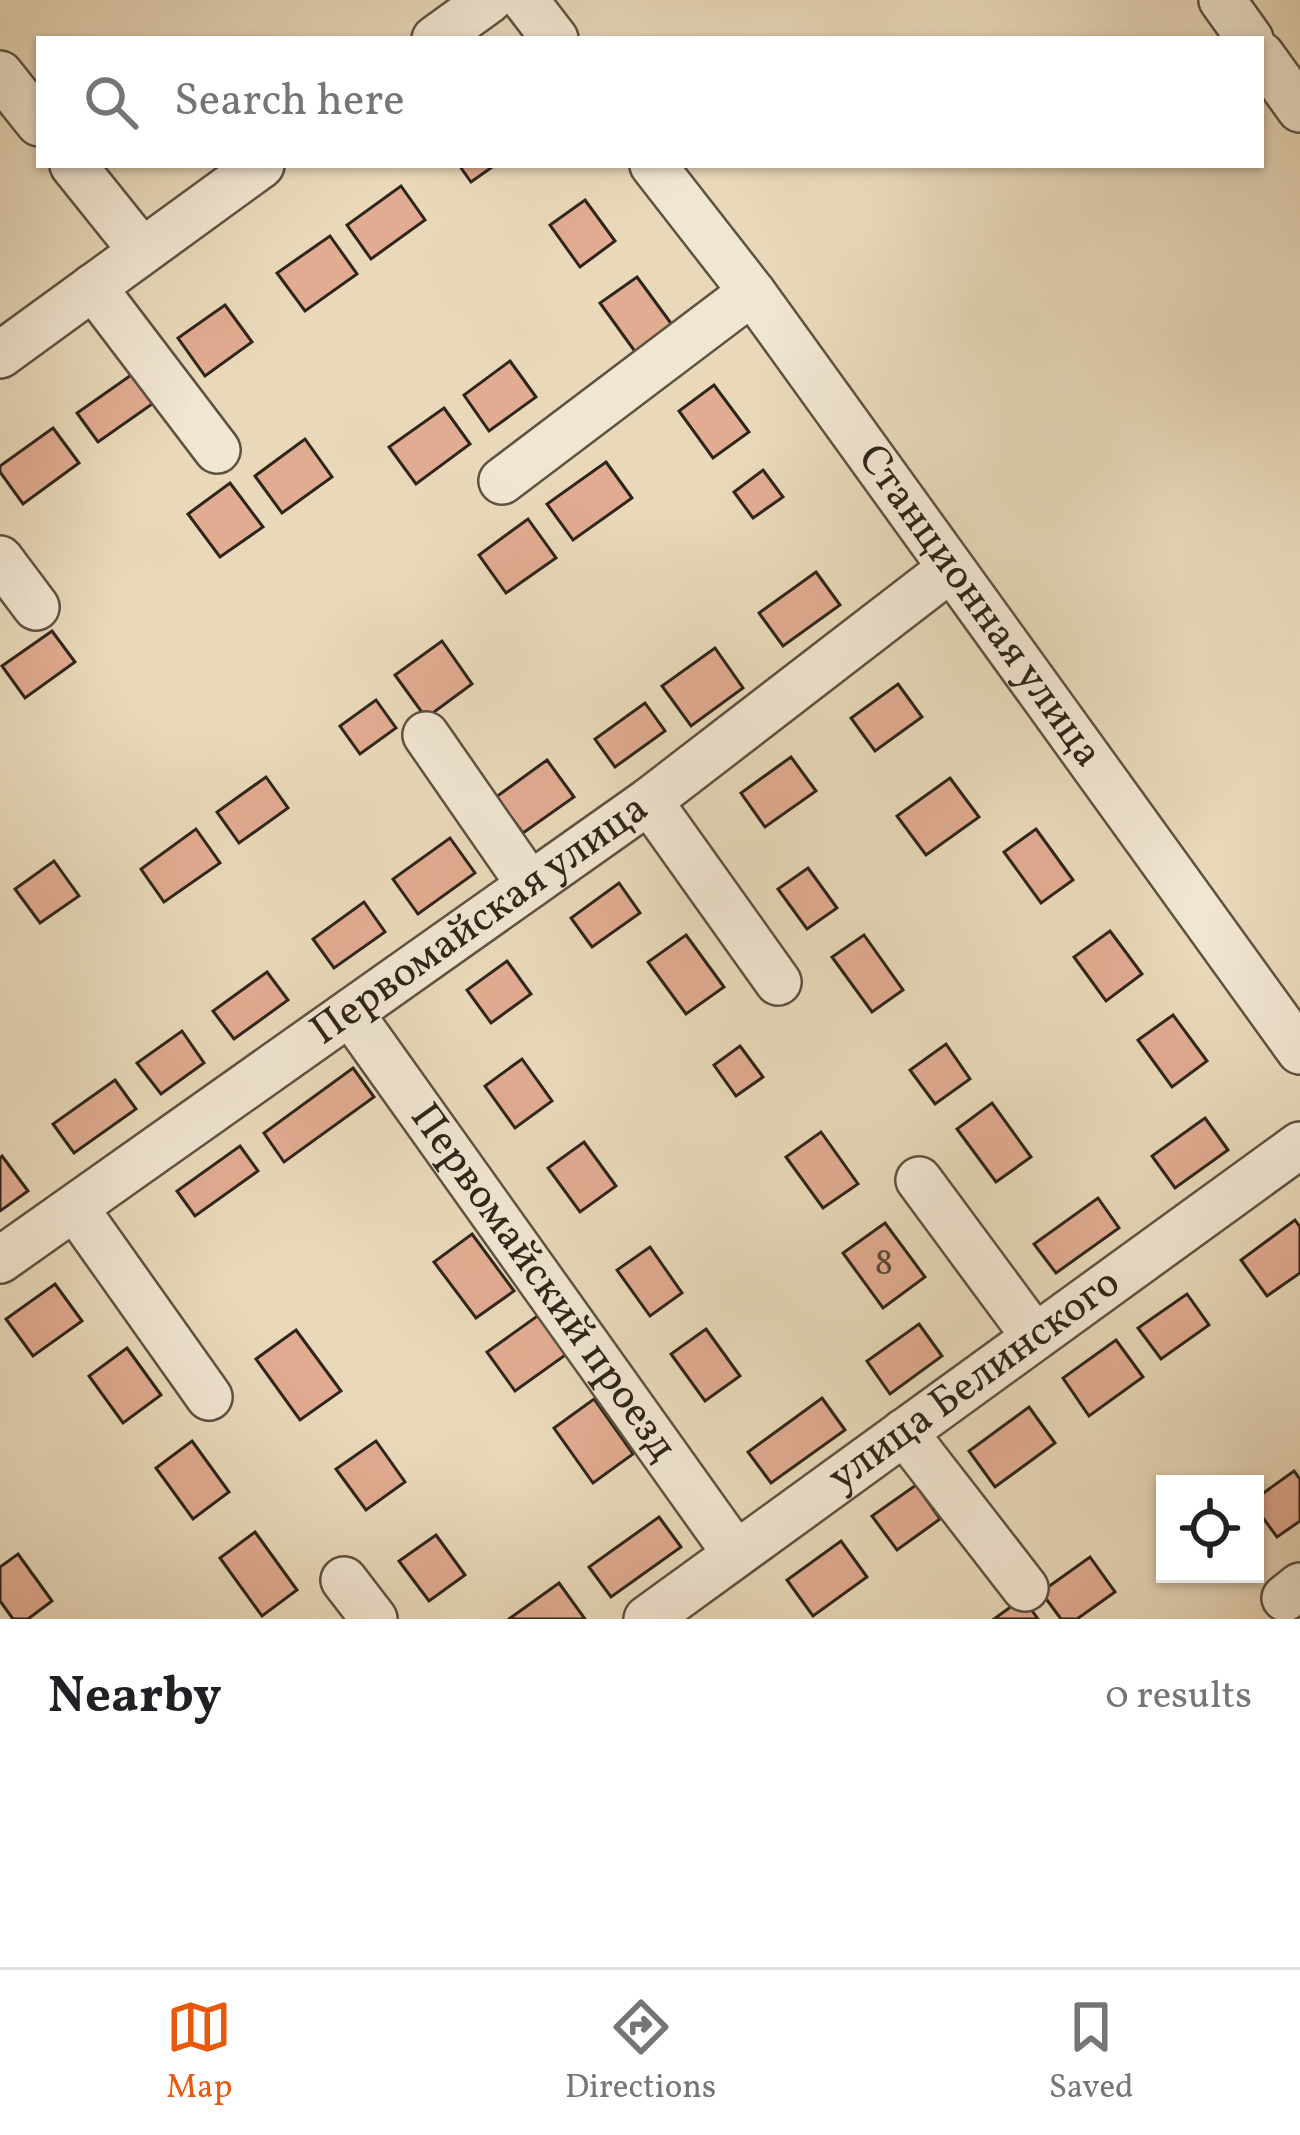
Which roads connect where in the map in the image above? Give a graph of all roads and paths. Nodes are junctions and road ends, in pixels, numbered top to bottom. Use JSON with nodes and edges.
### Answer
{"nodes":[{"id":1,"x":489,"y":0,"type":"edge"},
{"id":2,"x":525,"y":0,"type":"edge"},
{"id":3,"x":1222,"y":0,"type":"edge"},
{"id":4,"x":439,"y":36,"type":"edge"},
{"id":5,"x":553,"y":36,"type":"edge"},
{"id":6,"x":1248,"y":36,"type":"edge"},
{"id":7,"x":1264,"y":59,"type":"edge"},
{"id":8,"x":0,"y":74,"type":"edge"},
{"id":9,"x":1300,"y":109,"type":"edge"},
{"id":10,"x":36,"y":119,"type":"edge"},
{"id":11,"x":75,"y":168,"type":"edge"},
{"id":12,"x":257,"y":168,"type":"edge"},
{"id":13,"x":655,"y":168,"type":"edge"},
{"id":14,"x":142,"y":251,"type":"junction"},
{"id":15,"x":93,"y":287,"type":"junction"},
{"id":16,"x":752,"y":292,"type":"junction"},
{"id":17,"x":0,"y":355,"type":"edge"},
{"id":18,"x":217,"y":450,"type":"dead end"},
{"id":19,"x":502,"y":481,"type":"dead end"},
{"id":20,"x":0,"y":559,"type":"edge"},
{"id":21,"x":950,"y":569,"type":"junction"},
{"id":22,"x":36,"y":607,"type":"dead end"},
{"id":23,"x":426,"y":734,"type":"dead end"},
{"id":24,"x":649,"y":801,"type":"junction"},
{"id":25,"x":530,"y":885,"type":"junction"},
{"id":26,"x":778,"y":982,"type":"dead end"},
{"id":27,"x":351,"y":1014,"type":"junction"},
{"id":28,"x":1300,"y":1052,"type":"edge"},
{"id":29,"x":1300,"y":1145,"type":"edge"},
{"id":30,"x":920,"y":1180,"type":"dead end"},
{"id":31,"x":75,"y":1208,"type":"junction"},
{"id":32,"x":0,"y":1260,"type":"edge"},
{"id":33,"x":1035,"y":1337,"type":"junction"},
{"id":34,"x":209,"y":1397,"type":"dead end"},
{"id":35,"x":904,"y":1432,"type":"junction"},
{"id":36,"x":736,"y":1554,"type":"junction"},
{"id":37,"x":344,"y":1580,"type":"dead end"},
{"id":38,"x":1025,"y":1588,"type":"dead end"},
{"id":39,"x":374,"y":1619,"type":"edge"},
{"id":40,"x":647,"y":1619,"type":"edge"}],
"edges":[{"from":1,"to":4,"type":"street"},
{"from":2,"to":5,"type":"street"},
{"from":3,"to":6,"type":"street"},
{"from":7,"to":9,"type":"street"},
{"from":8,"to":10,"type":"street"},
{"from":11,"to":14,"type":"street"},
{"from":12,"to":14,"type":"street"},
{"from":13,"to":16,"type":"street","name":"Станционная улица"},
{"from":14,"to":15,"type":"street"},
{"from":15,"to":17,"type":"street"},
{"from":15,"to":18,"type":"street"},
{"from":16,"to":19,"type":"street"},
{"from":16,"to":21,"type":"street","name":"Станционная улица"},
{"from":20,"to":22,"type":"street"},
{"from":21,"to":24,"type":"street","name":"Первомайская улица"},
{"from":21,"to":28,"type":"street","name":"Станционная улица"},
{"from":23,"to":25,"type":"street"},
{"from":24,"to":25,"type":"street","name":"Первомайская улица"},
{"from":24,"to":26,"type":"street"},
{"from":25,"to":27,"type":"street","name":"Первомайская улица"},
{"from":27,"to":31,"type":"street","name":"Первомайская улица"},
{"from":27,"to":36,"type":"street","name":"Первомайский проезд"},
{"from":29,"to":33,"type":"street","name":"улица Белинского"},
{"from":30,"to":33,"type":"street"},
{"from":31,"to":32,"type":"street","name":"Первомайская улица"},
{"from":31,"to":34,"type":"street"},
{"from":33,"to":35,"type":"street","name":"улица Белинского"},
{"from":35,"to":36,"type":"street","name":"улица Белинского"},
{"from":35,"to":38,"type":"street"},
{"from":36,"to":40,"type":"street","name":"улица Белинского"},
{"from":37,"to":39,"type":"street"}]}
